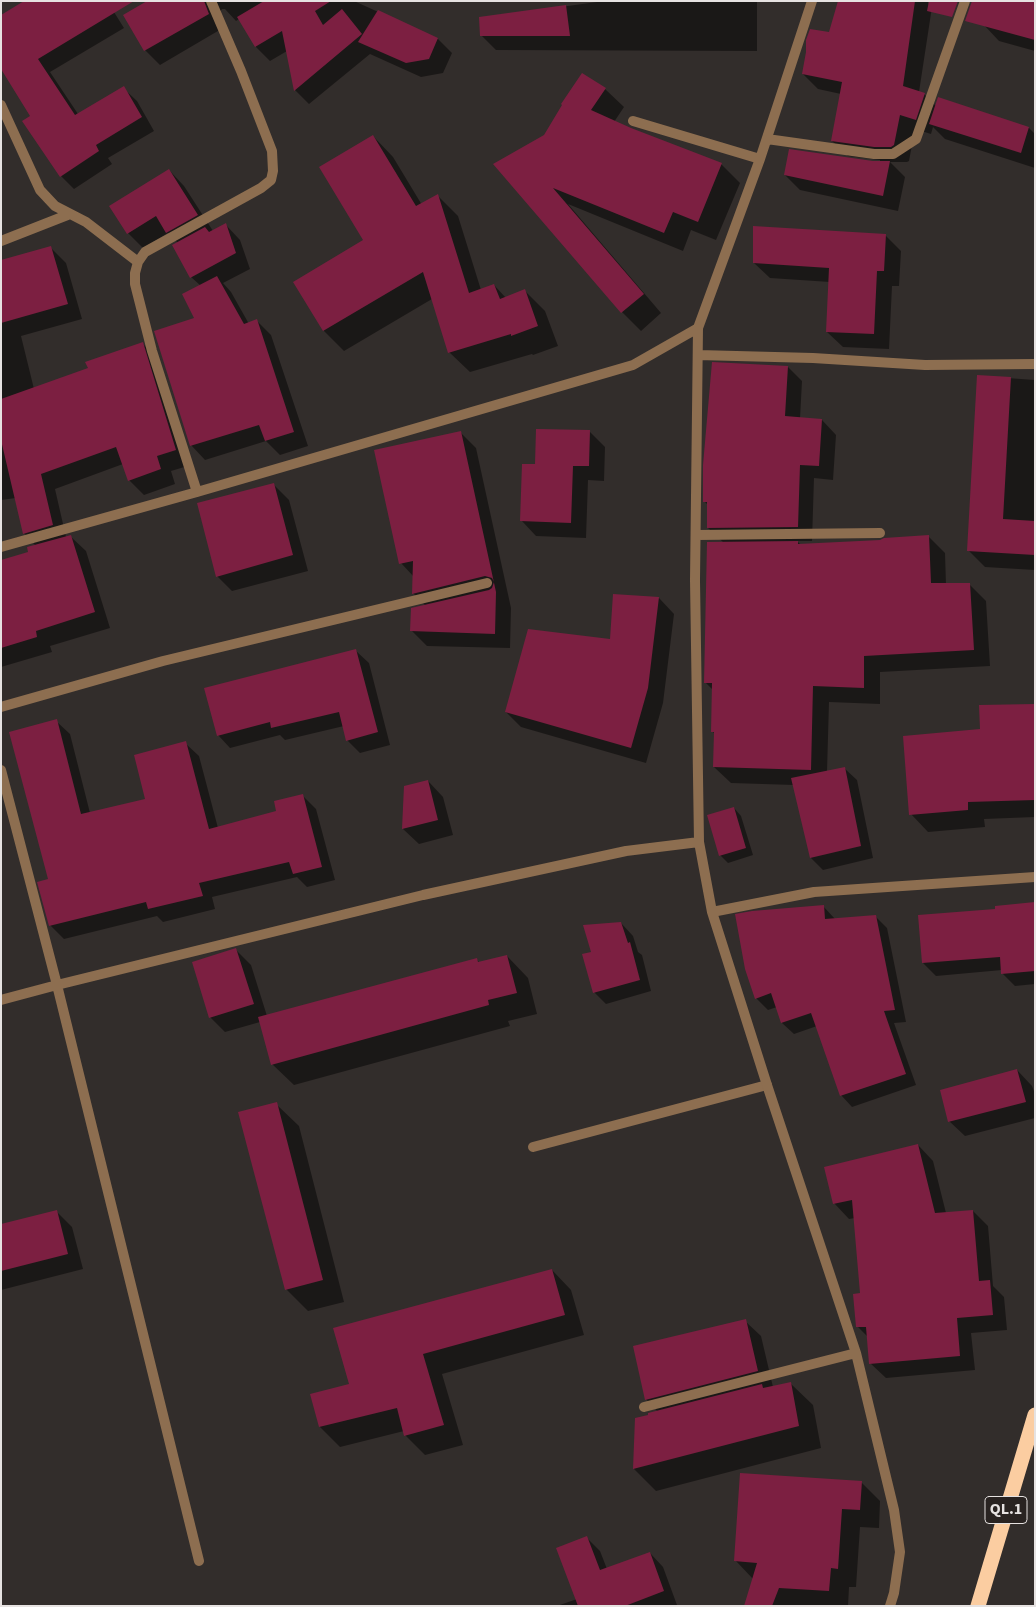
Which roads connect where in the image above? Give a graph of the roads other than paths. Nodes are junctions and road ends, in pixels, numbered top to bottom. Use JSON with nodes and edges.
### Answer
{"nodes":[{"id":1,"x":211,"y":1,"type":"edge"},
{"id":2,"x":812,"y":1,"type":"edge"},
{"id":3,"x":964,"y":1,"type":"edge"},
{"id":4,"x":1,"y":105,"type":"edge"},
{"id":5,"x":633,"y":121,"type":"dead end"},
{"id":6,"x":766,"y":139,"type":"junction"},
{"id":7,"x":760,"y":159,"type":"junction"},
{"id":8,"x":70,"y":214,"type":"junction"},
{"id":9,"x":1,"y":241,"type":"edge"},
{"id":10,"x":138,"y":262,"type":"junction"},
{"id":11,"x":698,"y":328,"type":"junction"},
{"id":12,"x":698,"y":354,"type":"junction"},
{"id":13,"x":1035,"y":364,"type":"edge"},
{"id":14,"x":196,"y":492,"type":"junction"},
{"id":15,"x":880,"y":533,"type":"dead end"},
{"id":16,"x":697,"y":535,"type":"junction"},
{"id":17,"x":1,"y":547,"type":"edge"},
{"id":18,"x":487,"y":583,"type":"dead end"},
{"id":19,"x":1,"y":708,"type":"edge"},
{"id":20,"x":1,"y":770,"type":"edge"},
{"id":21,"x":699,"y":842,"type":"junction"},
{"id":22,"x":1035,"y":877,"type":"edge"},
{"id":23,"x":712,"y":912,"type":"junction"},
{"id":24,"x":57,"y":984,"type":"junction"},
{"id":25,"x":1,"y":1000,"type":"edge"},
{"id":26,"x":767,"y":1085,"type":"junction"},
{"id":27,"x":533,"y":1146,"type":"dead end"},
{"id":28,"x":856,"y":1353,"type":"junction"},
{"id":29,"x":644,"y":1407,"type":"dead end"},
{"id":30,"x":1035,"y":1415,"type":"edge"},
{"id":31,"x":199,"y":1561,"type":"dead end"},
{"id":32,"x":890,"y":1606,"type":"edge"},
{"id":33,"x":978,"y":1606,"type":"edge"}],
"edges":[{"from":1,"to":10,"type":"street"},
{"from":2,"to":6,"type":"street"},
{"from":3,"to":6,"type":"street"},
{"from":4,"to":8,"type":"street"},
{"from":5,"to":7,"type":"street"},
{"from":6,"to":7,"type":"street"},
{"from":7,"to":11,"type":"street"},
{"from":8,"to":9,"type":"street"},
{"from":8,"to":10,"type":"street"},
{"from":10,"to":14,"type":"street"},
{"from":11,"to":12,"type":"street"},
{"from":11,"to":14,"type":"street"},
{"from":12,"to":13,"type":"street"},
{"from":12,"to":16,"type":"street"},
{"from":14,"to":17,"type":"street"},
{"from":15,"to":16,"type":"street"},
{"from":16,"to":21,"type":"street"},
{"from":18,"to":19,"type":"street"},
{"from":20,"to":24,"type":"street"},
{"from":21,"to":23,"type":"street"},
{"from":21,"to":24,"type":"street"},
{"from":22,"to":23,"type":"street"},
{"from":23,"to":26,"type":"street"},
{"from":24,"to":25,"type":"street"},
{"from":24,"to":31,"type":"street"},
{"from":26,"to":27,"type":"street"},
{"from":26,"to":28,"type":"street"},
{"from":28,"to":29,"type":"street"},
{"from":28,"to":32,"type":"street"},
{"from":30,"to":33,"type":"highway","number":"QL.1"}]}
